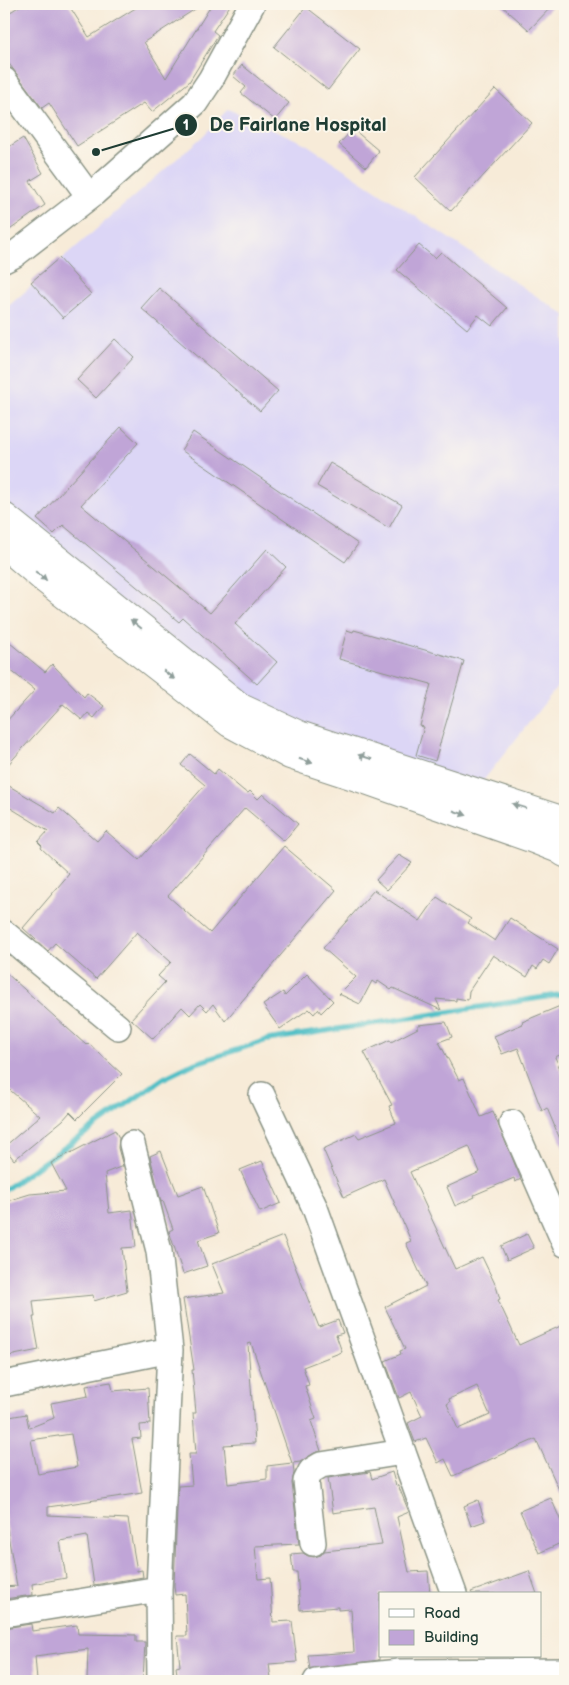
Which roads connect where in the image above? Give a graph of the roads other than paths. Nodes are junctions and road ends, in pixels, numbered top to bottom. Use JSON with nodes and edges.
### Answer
{"nodes":[{"id":1,"x":252,"y":4,"type":"edge"},
{"id":2,"x":4,"y":80,"type":"edge"},
{"id":3,"x":94,"y":193,"type":"junction"},
{"id":4,"x":4,"y":260,"type":"edge"},
{"id":5,"x":4,"y":516,"type":"edge"},
{"id":6,"x":4,"y":544,"type":"edge"},
{"id":7,"x":565,"y":822,"type":"edge"},
{"id":8,"x":565,"y":853,"type":"edge"},
{"id":9,"x":4,"y":933,"type":"edge"},
{"id":10,"x":118,"y":1027,"type":"dead end"},
{"id":11,"x":262,"y":1095,"type":"dead end"},
{"id":12,"x":512,"y":1123,"type":"dead end"},
{"id":13,"x":132,"y":1144,"type":"dead end"},
{"id":14,"x":565,"y":1244,"type":"edge"},
{"id":15,"x":170,"y":1350,"type":"junction"},
{"id":16,"x":4,"y":1384,"type":"edge"},
{"id":17,"x":403,"y":1452,"type":"junction"},
{"id":18,"x":313,"y":1543,"type":"dead end"},
{"id":19,"x":159,"y":1589,"type":"junction"},
{"id":20,"x":453,"y":1592,"type":"edge"},
{"id":21,"x":4,"y":1614,"type":"edge"},
{"id":22,"x":479,"y":1665,"type":"edge"},
{"id":23,"x":565,"y":1672,"type":"edge"},
{"id":24,"x":398,"y":1677,"type":"edge"},
{"id":25,"x":160,"y":1681,"type":"edge"},
{"id":26,"x":316,"y":1681,"type":"edge"}],
"edges":[{"from":1,"to":3,"type":"street"},
{"from":2,"to":3,"type":"street"},
{"from":3,"to":4,"type":"street"},
{"from":7,"to":5,"type":"main road","one_way":true},
{"from":6,"to":8,"type":"main road","one_way":true},
{"from":9,"to":10,"type":"street"},
{"from":11,"to":17,"type":"street"},
{"from":12,"to":14,"type":"street"},
{"from":13,"to":15,"type":"street"},
{"from":15,"to":16,"type":"street"},
{"from":15,"to":19,"type":"street"},
{"from":17,"to":18,"type":"street"},
{"from":17,"to":20,"type":"street"},
{"from":19,"to":21,"type":"street"},
{"from":19,"to":25,"type":"street"},
{"from":22,"to":23,"type":"street"},
{"from":22,"to":24,"type":"street"},
{"from":24,"to":26,"type":"street"}]}
